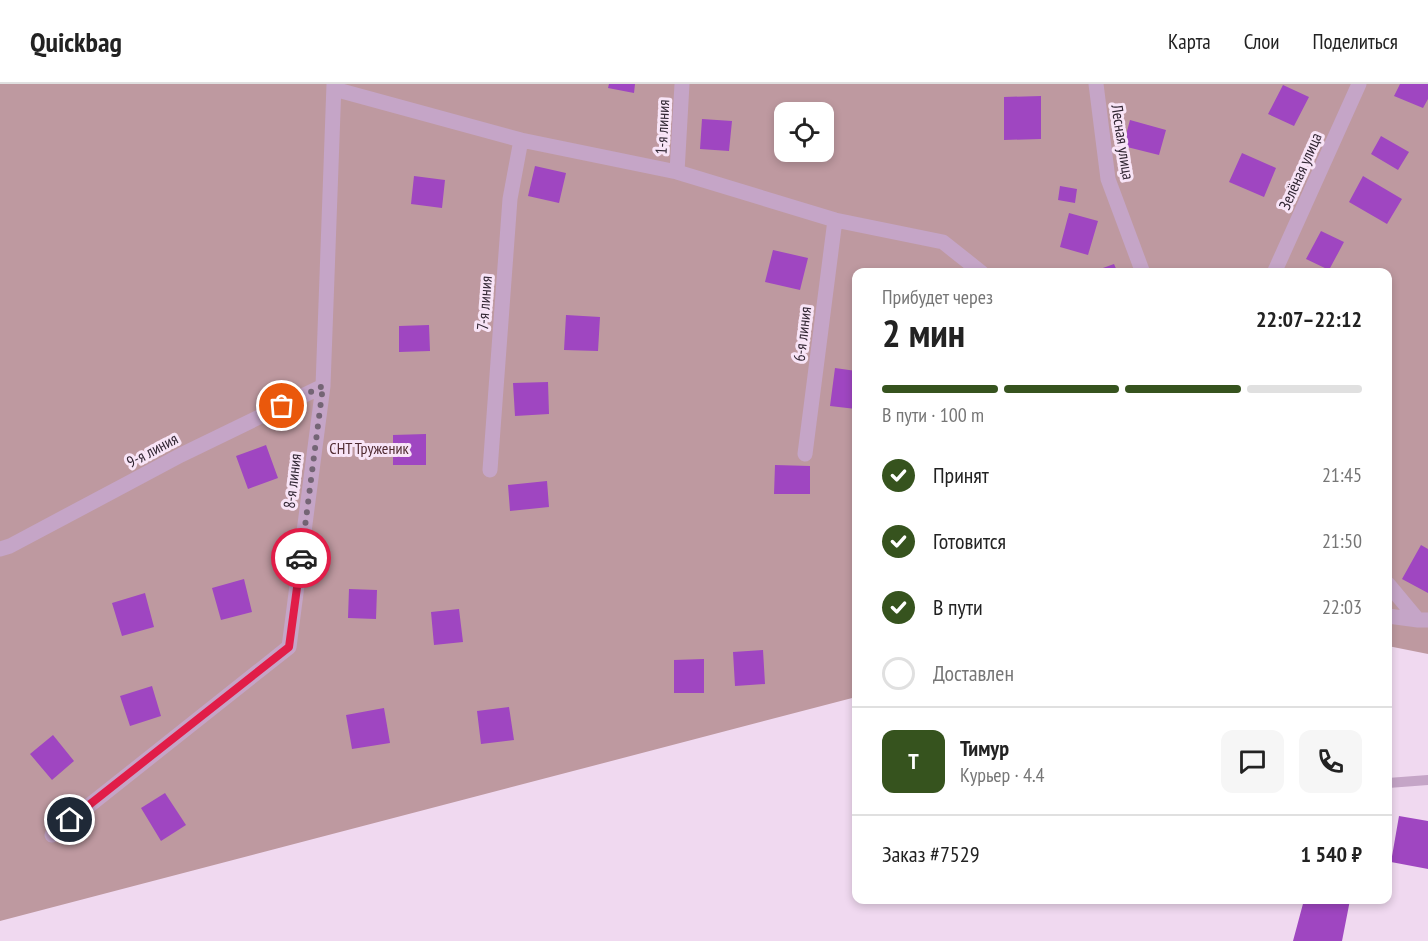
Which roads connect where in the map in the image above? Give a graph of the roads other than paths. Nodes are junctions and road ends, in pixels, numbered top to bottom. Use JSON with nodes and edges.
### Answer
{"nodes":[{"id":1,"x":682,"y":84,"type":"edge"},
{"id":2,"x":1096,"y":84,"type":"edge"},
{"id":3,"x":1359,"y":84,"type":"edge"},
{"id":4,"x":334,"y":86,"type":"edge"},
{"id":5,"x":366,"y":91,"type":"edge"},
{"id":6,"x":521,"y":140,"type":"junction"},
{"id":7,"x":677,"y":172,"type":"junction"},
{"id":8,"x":835,"y":219,"type":"junction"},
{"id":9,"x":943,"y":242,"type":"junction"},
{"id":10,"x":962,"y":268,"type":"edge"},
{"id":11,"x":976,"y":268,"type":"edge"},
{"id":12,"x":1141,"y":268,"type":"edge"},
{"id":13,"x":1276,"y":268,"type":"edge"},
{"id":14,"x":323,"y":386,"type":"junction"},
{"id":15,"x":805,"y":454,"type":"dead end"},
{"id":16,"x":490,"y":470,"type":"dead end"},
{"id":17,"x":0,"y":549,"type":"edge"},
{"id":18,"x":1392,"y":588,"type":"edge"},
{"id":19,"x":1392,"y":616,"type":"edge"},
{"id":20,"x":1423,"y":620,"type":"edge"},
{"id":21,"x":1428,"y":780,"type":"edge"},
{"id":22,"x":1392,"y":783,"type":"edge"},
{"id":23,"x":52,"y":835,"type":"dead end"}],
"edges":[{"from":1,"to":7,"type":"street","name":"1-я линия"},
{"from":2,"to":12,"type":"street","name":"Лесная улица"},
{"from":3,"to":13,"type":"street","name":"Зелёная улица"},
{"from":4,"to":5,"type":"street"},
{"from":4,"to":14,"type":"street","name":"8-я линия"},
{"from":5,"to":6,"type":"street"},
{"from":6,"to":7,"type":"street"},
{"from":6,"to":16,"type":"street","name":"7-я линия"},
{"from":7,"to":8,"type":"street"},
{"from":8,"to":9,"type":"street"},
{"from":8,"to":15,"type":"street","name":"6-я линия"},
{"from":9,"to":10,"type":"street"},
{"from":9,"to":11,"type":"street"},
{"from":14,"to":17,"type":"street","name":"9-я линия"},
{"from":14,"to":23,"type":"street","name":"8-я линия"},
{"from":18,"to":20,"type":"street"},
{"from":19,"to":20,"type":"street"},
{"from":21,"to":22,"type":"lane"}]}
